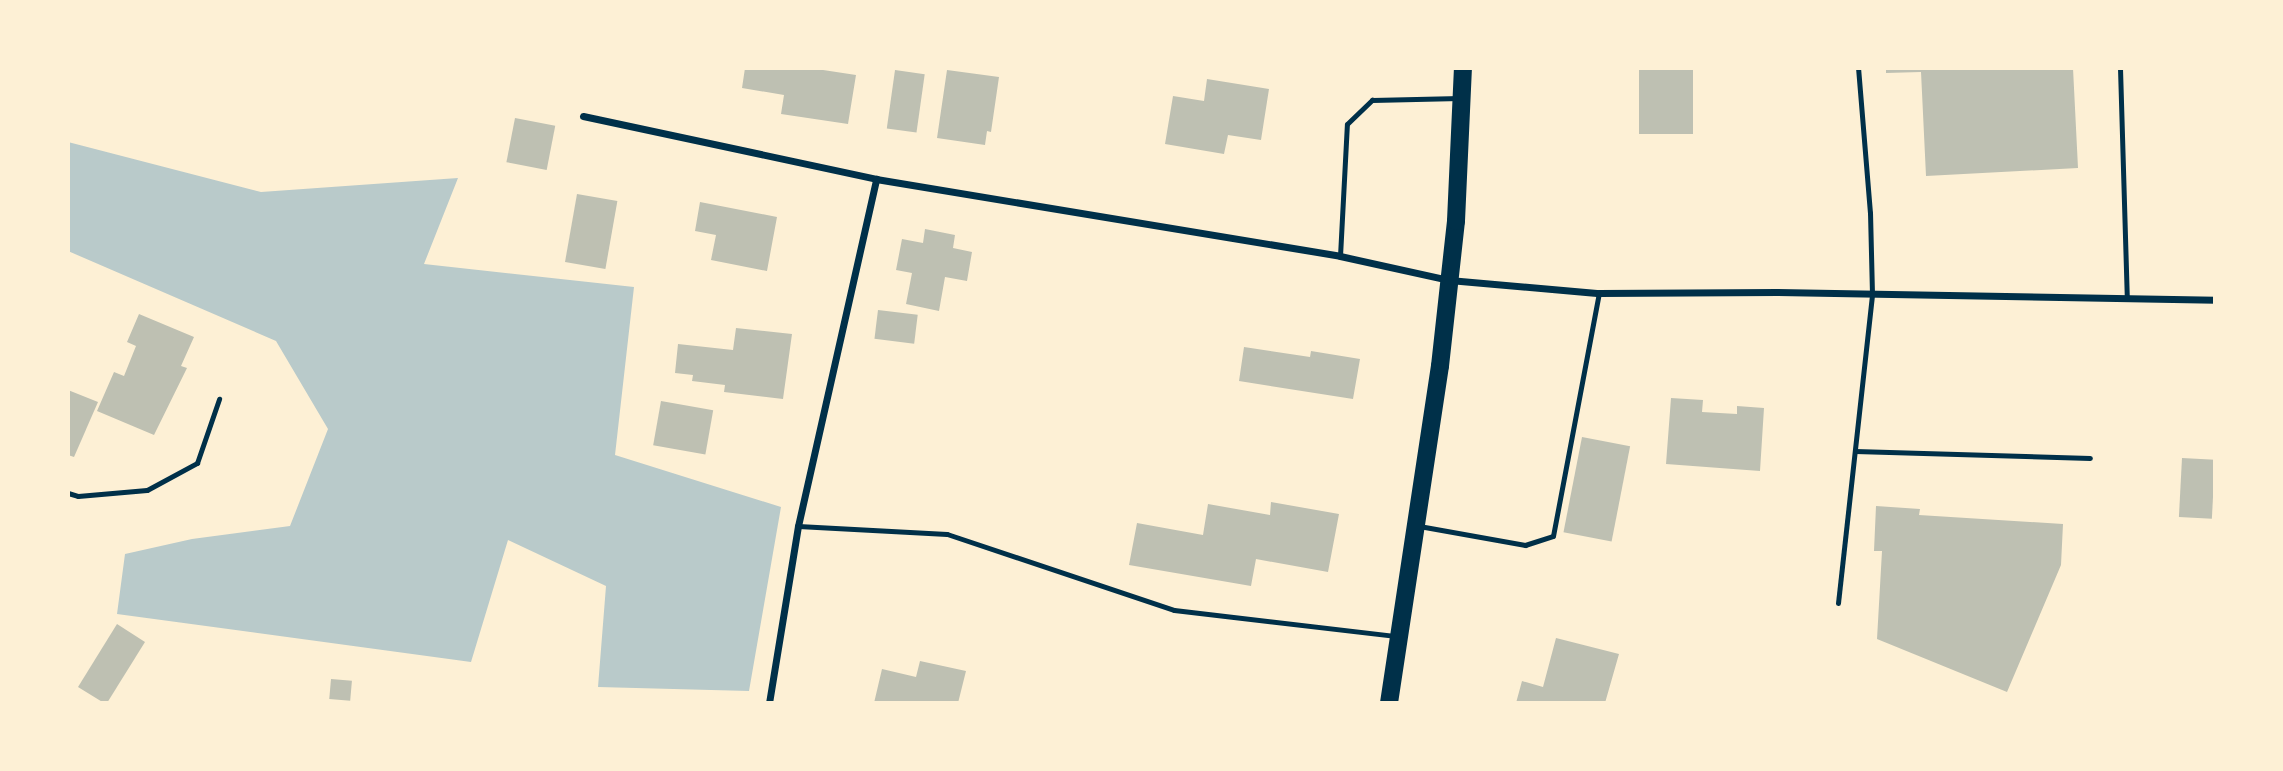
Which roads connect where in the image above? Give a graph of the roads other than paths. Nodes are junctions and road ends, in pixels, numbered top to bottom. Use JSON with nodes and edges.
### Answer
{"nodes":[{"id":1,"x":1463,"y":68,"type":"edge"},
{"id":2,"x":1858,"y":68,"type":"edge"},
{"id":3,"x":2120,"y":68,"type":"edge"},
{"id":4,"x":1463,"y":98,"type":"junction"},
{"id":5,"x":583,"y":116,"type":"dead end"},
{"id":6,"x":876,"y":179,"type":"junction"},
{"id":7,"x":1340,"y":256,"type":"junction"},
{"id":8,"x":1449,"y":280,"type":"junction"},
{"id":9,"x":1599,"y":293,"type":"junction"},
{"id":10,"x":1872,"y":295,"type":"junction"},
{"id":11,"x":2127,"y":299,"type":"junction"},
{"id":12,"x":2215,"y":300,"type":"edge"},
{"id":13,"x":219,"y":399,"type":"dead end"},
{"id":14,"x":1855,"y":450,"type":"junction"},
{"id":15,"x":2090,"y":458,"type":"dead end"},
{"id":16,"x":68,"y":493,"type":"edge"},
{"id":17,"x":1417,"y":525,"type":"junction"},
{"id":18,"x":798,"y":526,"type":"junction"},
{"id":19,"x":1838,"y":603,"type":"dead end"},
{"id":20,"x":1399,"y":636,"type":"junction"},
{"id":21,"x":769,"y":703,"type":"edge"},
{"id":22,"x":1389,"y":703,"type":"edge"}],
"edges":[{"from":1,"to":4,"type":"main road"},
{"from":2,"to":10,"type":"lane"},
{"from":3,"to":11,"type":"lane"},
{"from":4,"to":7,"type":"lane"},
{"from":4,"to":8,"type":"main road"},
{"from":5,"to":6,"type":"street"},
{"from":6,"to":7,"type":"street"},
{"from":6,"to":18,"type":"street"},
{"from":7,"to":8,"type":"street"},
{"from":8,"to":9,"type":"street"},
{"from":8,"to":17,"type":"main road"},
{"from":9,"to":10,"type":"street"},
{"from":9,"to":17,"type":"lane"},
{"from":10,"to":11,"type":"street"},
{"from":10,"to":14,"type":"lane"},
{"from":11,"to":12,"type":"street"},
{"from":13,"to":16,"type":"lane"},
{"from":14,"to":15,"type":"lane"},
{"from":14,"to":19,"type":"lane"},
{"from":17,"to":20,"type":"main road"},
{"from":18,"to":20,"type":"lane"},
{"from":18,"to":21,"type":"street"},
{"from":20,"to":22,"type":"main road"}]}
